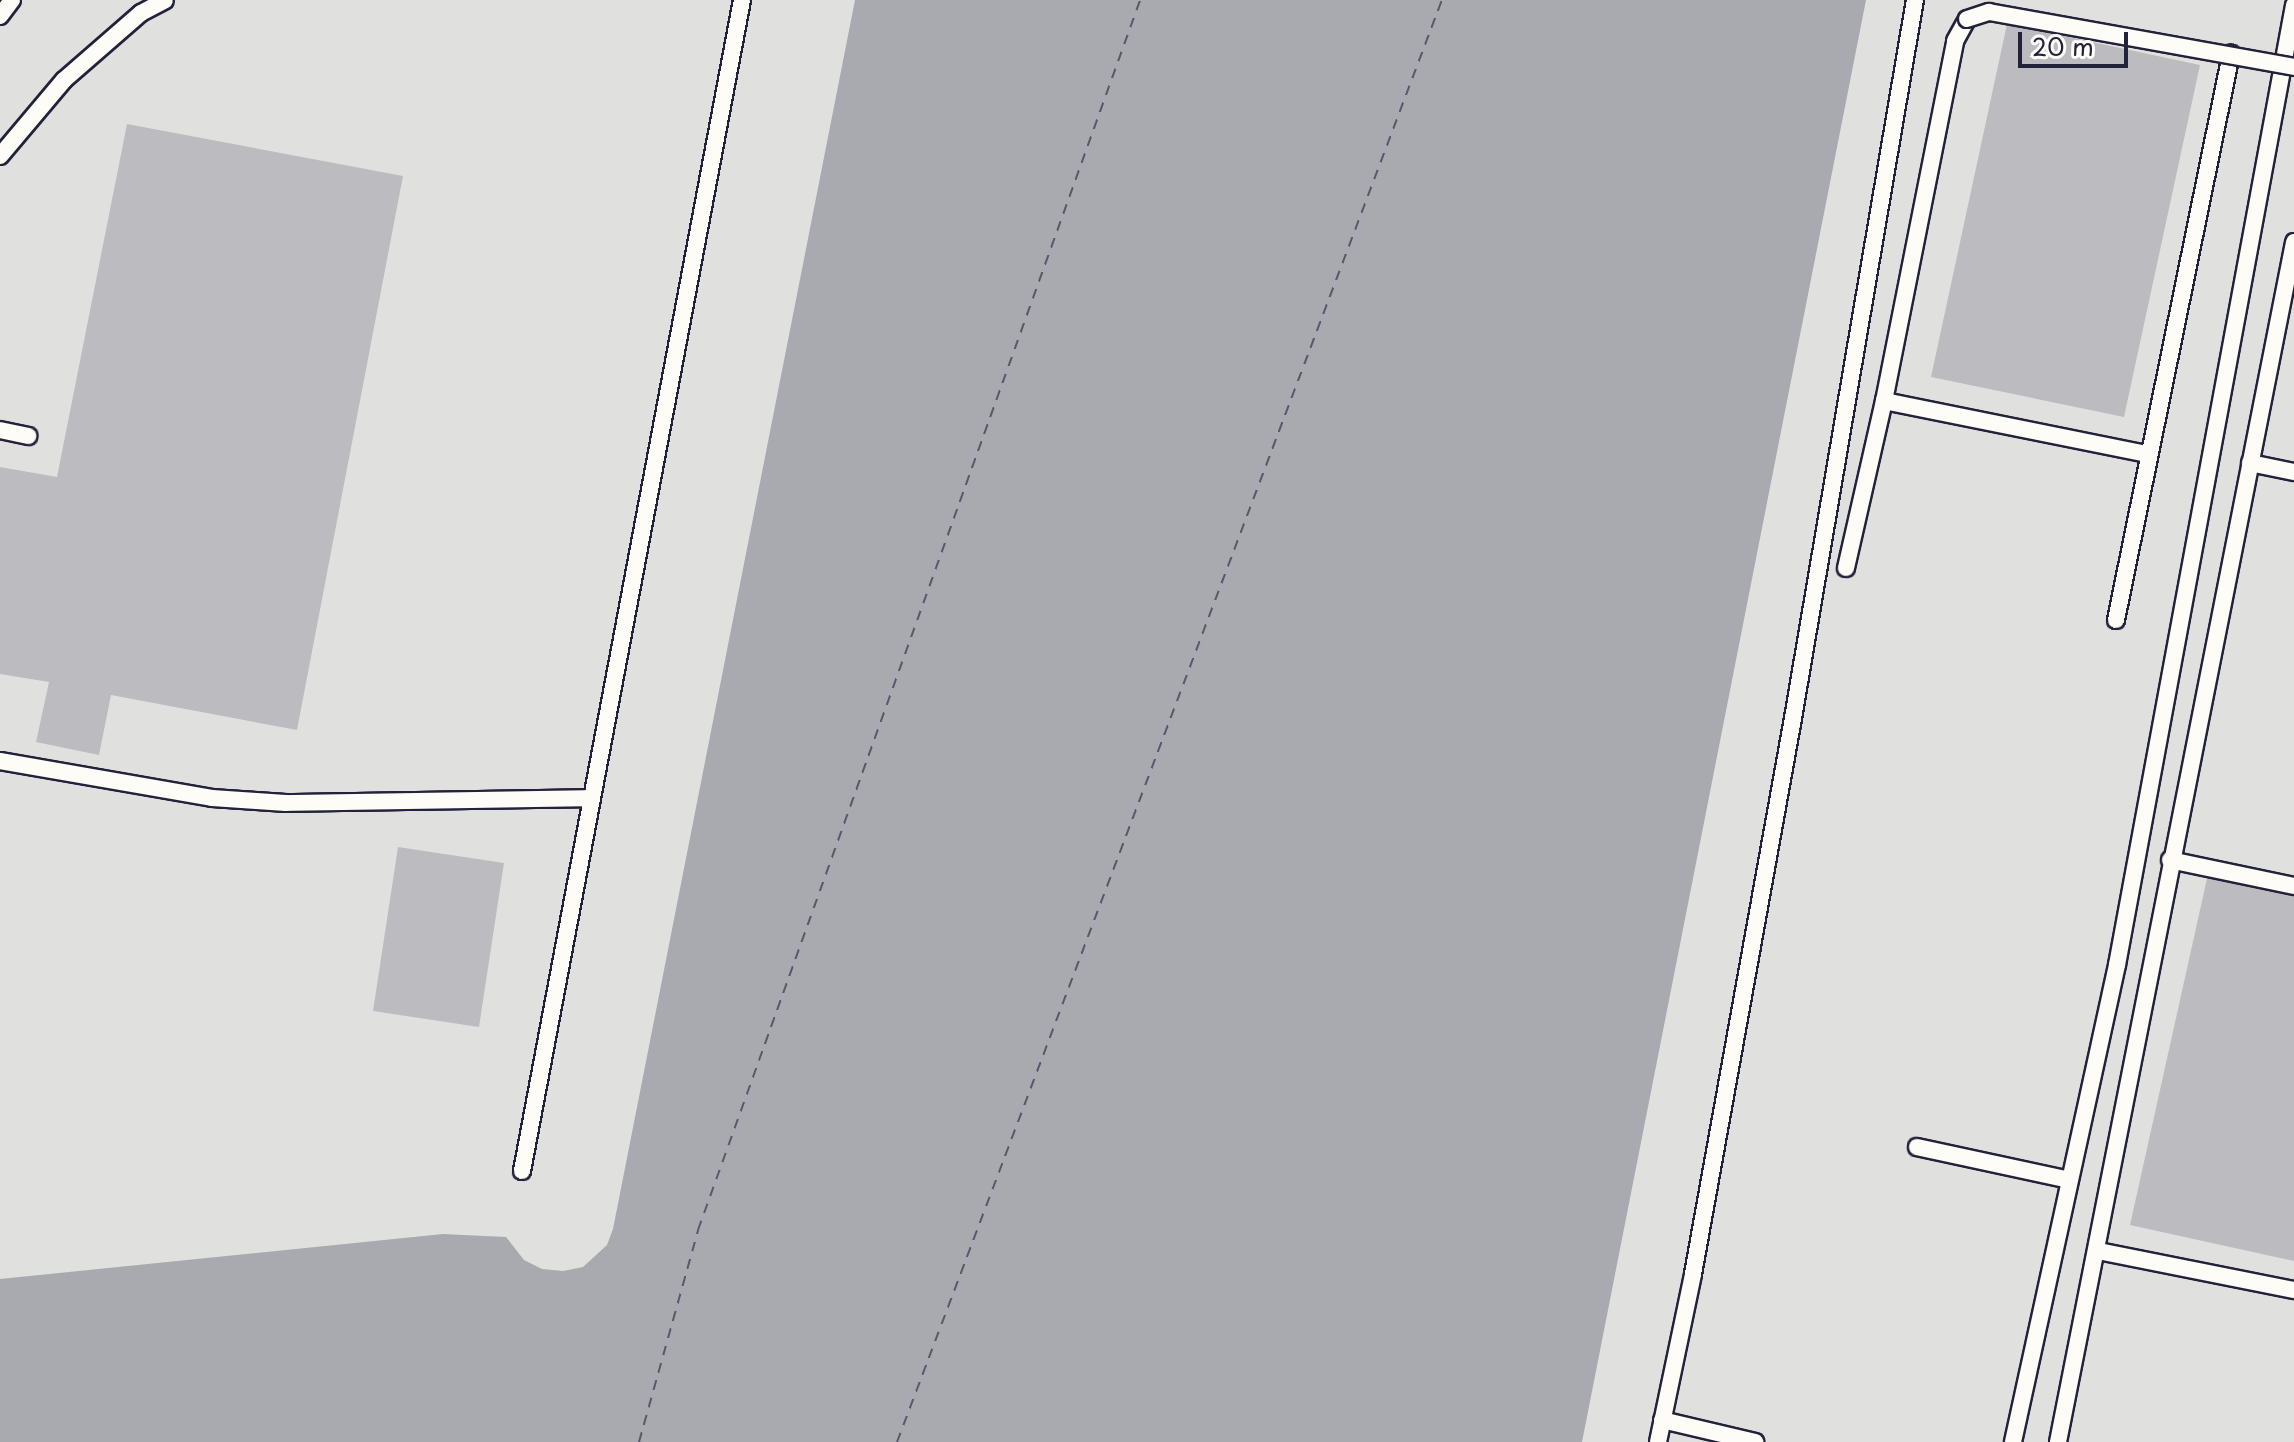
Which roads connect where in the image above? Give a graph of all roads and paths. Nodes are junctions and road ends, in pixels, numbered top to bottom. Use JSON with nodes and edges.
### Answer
{"nodes":[{"id":1,"x":12,"y":0,"type":"edge"},
{"id":2,"x":165,"y":0,"type":"edge"},
{"id":3,"x":742,"y":0,"type":"edge"},
{"id":4,"x":1915,"y":0,"type":"edge"},
{"id":5,"x":2294,"y":5,"type":"edge"},
{"id":6,"x":0,"y":16,"type":"edge"},
{"id":7,"x":2231,"y":54,"type":"junction"},
{"id":8,"x":2294,"y":67,"type":"edge"},
{"id":9,"x":0,"y":156,"type":"edge"},
{"id":10,"x":2294,"y":242,"type":"edge"},
{"id":11,"x":1884,"y":401,"type":"junction"},
{"id":12,"x":0,"y":430,"type":"edge"},
{"id":13,"x":28,"y":436,"type":"dead end"},
{"id":14,"x":2148,"y":454,"type":"junction"},
{"id":15,"x":2250,"y":463,"type":"junction"},
{"id":16,"x":2294,"y":472,"type":"edge"},
{"id":17,"x":1846,"y":568,"type":"dead end"},
{"id":18,"x":2116,"y":620,"type":"dead end"},
{"id":19,"x":0,"y":761,"type":"edge"},
{"id":20,"x":592,"y":798,"type":"junction"},
{"id":21,"x":2170,"y":860,"type":"junction"},
{"id":22,"x":2294,"y":886,"type":"edge"},
{"id":23,"x":1917,"y":1147,"type":"dead end"},
{"id":24,"x":522,"y":1171,"type":"dead end"},
{"id":25,"x":2069,"y":1180,"type":"junction"},
{"id":26,"x":2098,"y":1251,"type":"junction"},
{"id":27,"x":2294,"y":1290,"type":"edge"},
{"id":28,"x":1662,"y":1420,"type":"junction"},
{"id":29,"x":1658,"y":1442,"type":"edge"},
{"id":30,"x":1755,"y":1442,"type":"edge"},
{"id":31,"x":2013,"y":1442,"type":"edge"},
{"id":32,"x":2058,"y":1442,"type":"edge"}],
"edges":[{"from":1,"to":6,"type":"lane"},
{"from":2,"to":9,"type":"lane"},
{"from":3,"to":20,"type":"lane"},
{"from":4,"to":28,"type":"lane"},
{"from":5,"to":25,"type":"lane"},
{"from":7,"to":8,"type":"lane","bridge":true},
{"from":7,"to":11,"type":"lane","bridge":true},
{"from":7,"to":14,"type":"lane"},
{"from":10,"to":15,"type":"lane"},
{"from":11,"to":14,"type":"lane"},
{"from":11,"to":17,"type":"lane"},
{"from":12,"to":13,"type":"lane"},
{"from":14,"to":18,"type":"lane"},
{"from":15,"to":16,"type":"lane"},
{"from":15,"to":21,"type":"lane"},
{"from":19,"to":20,"type":"lane"},
{"from":20,"to":24,"type":"lane"},
{"from":21,"to":22,"type":"lane"},
{"from":21,"to":26,"type":"lane"},
{"from":23,"to":25,"type":"lane"},
{"from":25,"to":31,"type":"lane"},
{"from":26,"to":27,"type":"lane"},
{"from":26,"to":32,"type":"lane"},
{"from":28,"to":29,"type":"lane"},
{"from":28,"to":30,"type":"lane"}]}
